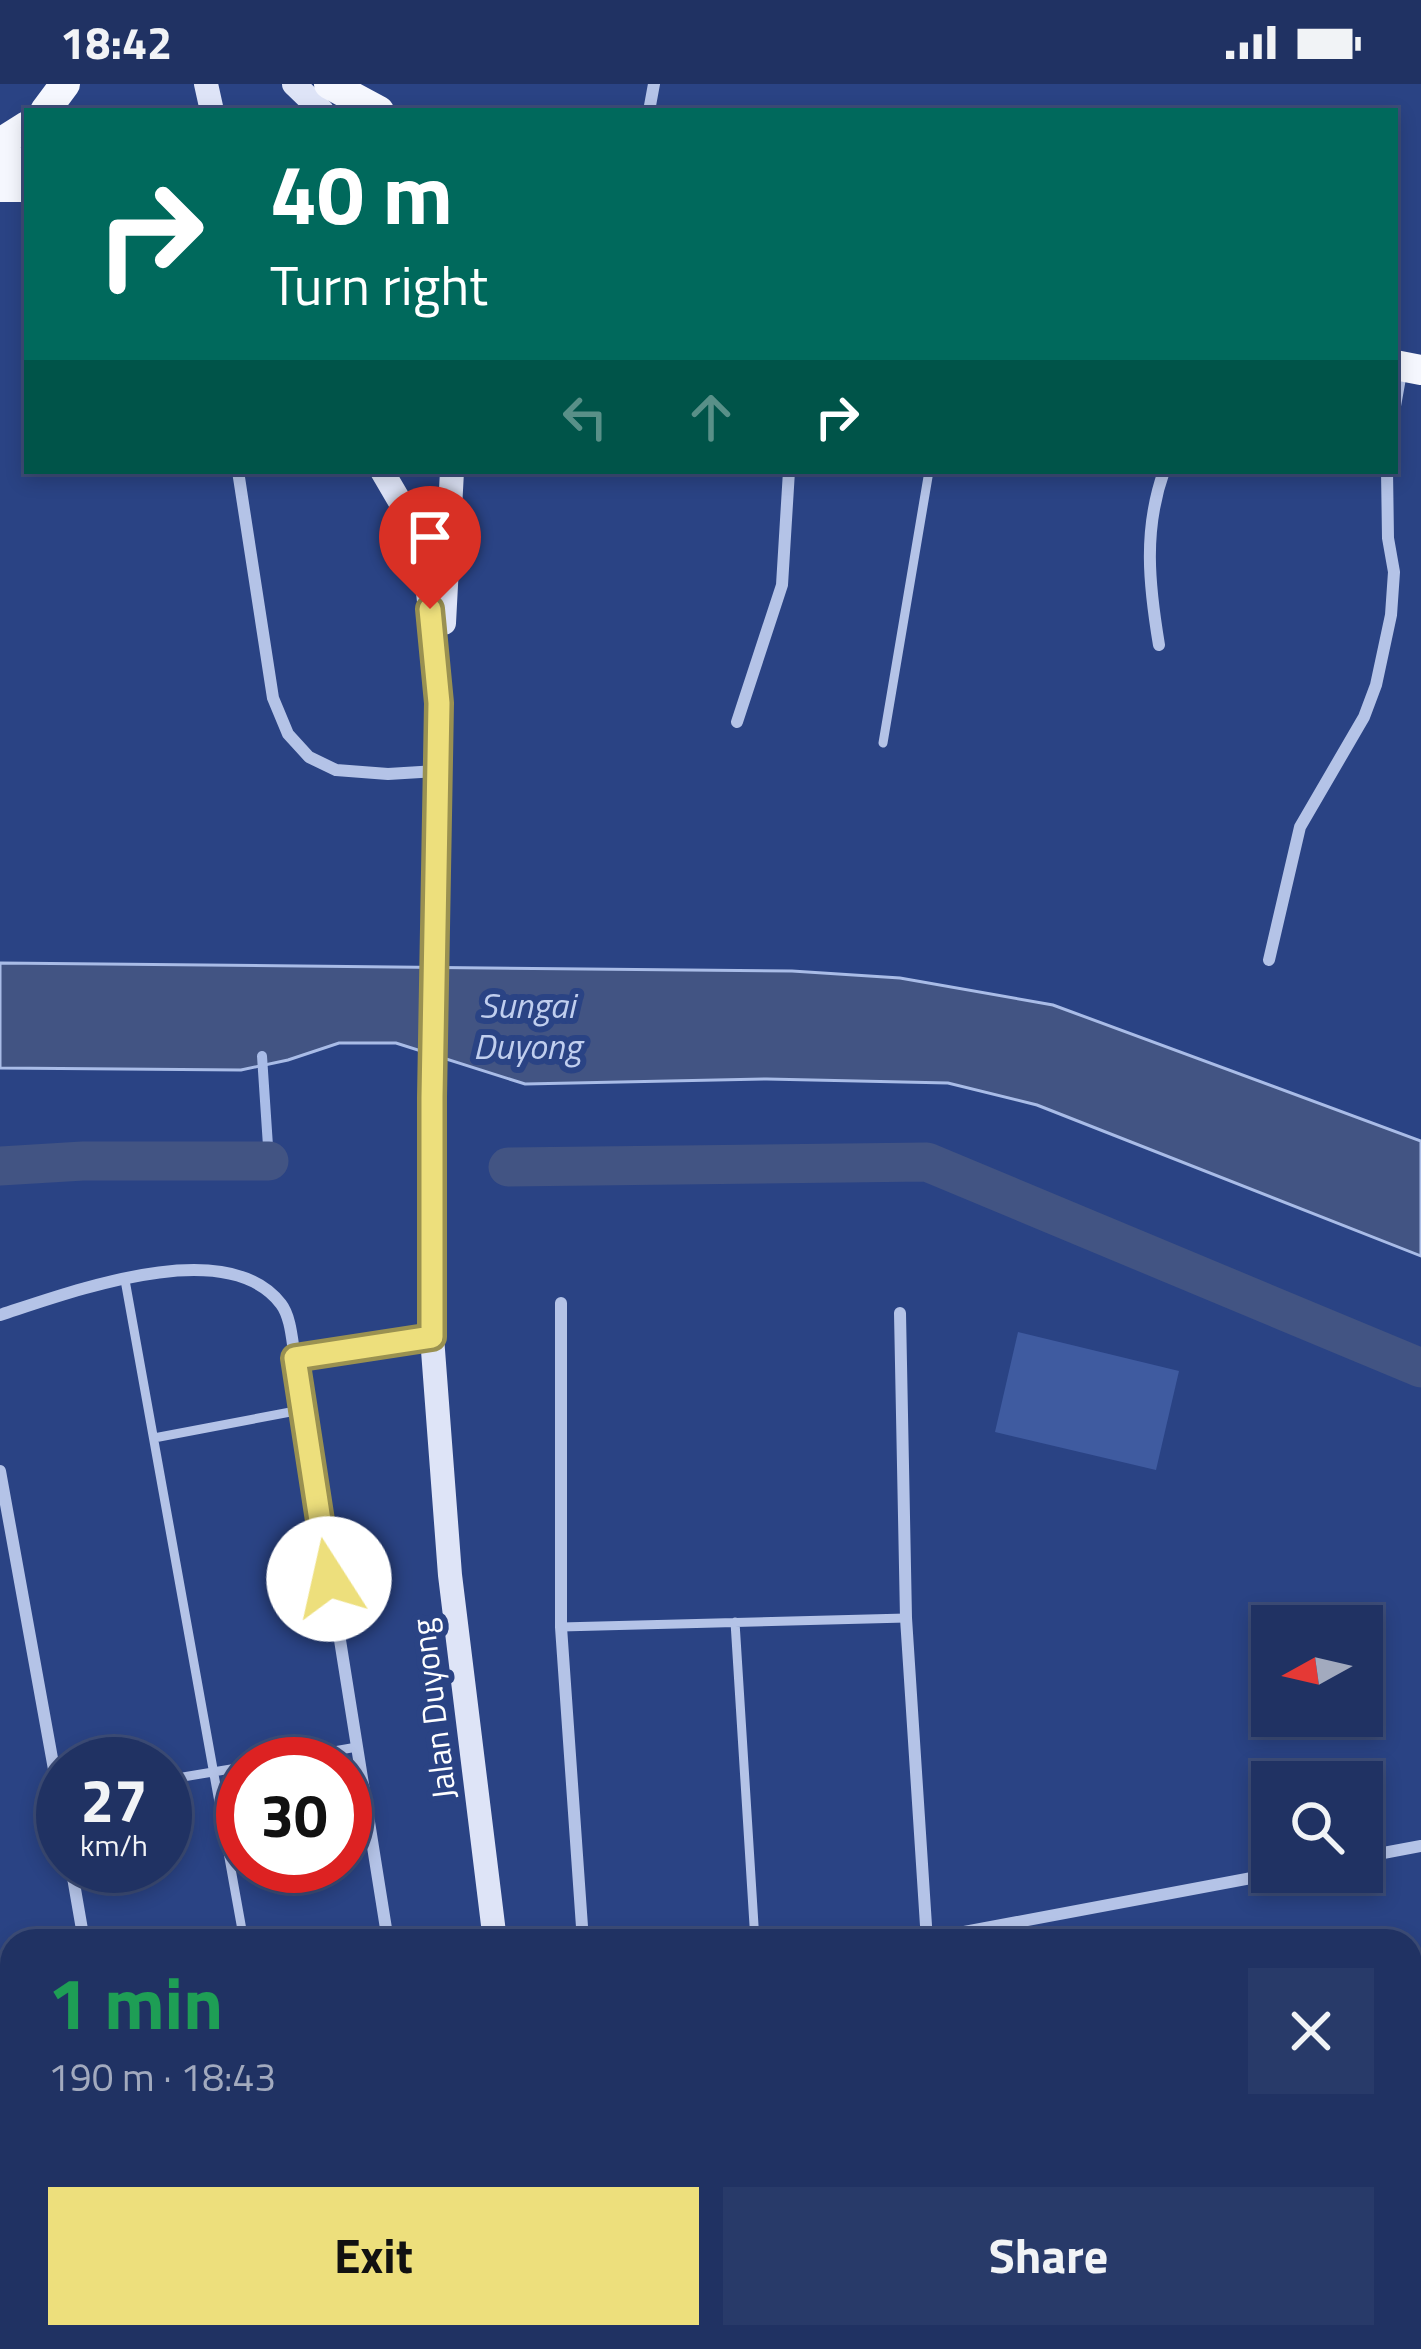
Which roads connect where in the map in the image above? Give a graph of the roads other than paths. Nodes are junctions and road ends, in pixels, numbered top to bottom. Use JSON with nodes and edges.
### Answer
{"nodes":[{"id":1,"x":294,"y":84,"type":"edge"},
{"id":2,"x":329,"y":84,"type":"edge"},
{"id":3,"x":319,"y":108,"type":"edge"},
{"id":4,"x":373,"y":108,"type":"edge"},
{"id":5,"x":238,"y":474,"type":"edge"},
{"id":6,"x":384,"y":474,"type":"edge"},
{"id":7,"x":452,"y":474,"type":"edge"},
{"id":8,"x":789,"y":474,"type":"edge"},
{"id":9,"x":928,"y":474,"type":"edge"},
{"id":10,"x":1163,"y":474,"type":"edge"},
{"id":11,"x":1387,"y":474,"type":"edge"},
{"id":12,"x":1159,"y":646,"type":"dead end"},
{"id":13,"x":439,"y":703,"type":"junction"},
{"id":14,"x":737,"y":722,"type":"dead end"},
{"id":15,"x":883,"y":743,"type":"dead end"},
{"id":16,"x":438,"y":771,"type":"junction"},
{"id":17,"x":1268,"y":960,"type":"dead end"},
{"id":18,"x":124,"y":1280,"type":"junction"},
{"id":19,"x":561,"y":1303,"type":"dead end"},
{"id":20,"x":900,"y":1313,"type":"dead end"},
{"id":21,"x":0,"y":1315,"type":"edge"},
{"id":22,"x":432,"y":1337,"type":"junction"},
{"id":23,"x":295,"y":1358,"type":"junction"},
{"id":24,"x":301,"y":1410,"type":"junction"},
{"id":25,"x":154,"y":1438,"type":"junction"},
{"id":26,"x":0,"y":1471,"type":"edge"},
{"id":27,"x":906,"y":1618,"type":"junction"},
{"id":28,"x":735,"y":1622,"type":"junction"},
{"id":29,"x":561,"y":1627,"type":"junction"},
{"id":30,"x":50,"y":1737,"type":"edge"},
{"id":31,"x":355,"y":1737,"type":"edge"},
{"id":32,"x":216,"y":1771,"type":"edge"},
{"id":33,"x":211,"y":1772,"type":"junction"},
{"id":34,"x":192,"y":1775,"type":"edge"},
{"id":35,"x":372,"y":1841,"type":"edge"},
{"id":36,"x":1421,"y":1846,"type":"edge"},
{"id":37,"x":1383,"y":1853,"type":"edge"},
{"id":38,"x":1251,"y":1878,"type":"edge"},
{"id":39,"x":76,"y":1893,"type":"edge"},
{"id":40,"x":82,"y":1929,"type":"edge"},
{"id":41,"x":242,"y":1929,"type":"edge"},
{"id":42,"x":386,"y":1929,"type":"edge"},
{"id":43,"x":494,"y":1929,"type":"edge"},
{"id":44,"x":582,"y":1929,"type":"edge"},
{"id":45,"x":754,"y":1929,"type":"edge"},
{"id":46,"x":926,"y":1929,"type":"edge"},
{"id":47,"x":985,"y":1929,"type":"edge"}],
"edges":[{"from":1,"to":3,"type":"main road"},
{"from":2,"to":4,"type":"main road"},
{"from":5,"to":16,"type":"street"},
{"from":6,"to":13,"type":"main road","name":"Jalan Duyong"},
{"from":7,"to":13,"type":"main road"},
{"from":8,"to":14,"type":"street"},
{"from":9,"to":15,"type":"lane"},
{"from":10,"to":12,"type":"street"},
{"from":11,"to":17,"type":"street"},
{"from":13,"to":16,"type":"main road","name":"Jalan Duyong"},
{"from":16,"to":22,"type":"main road","name":"Jalan Duyong"},
{"from":18,"to":21,"type":"street"},
{"from":18,"to":23,"type":"street"},
{"from":18,"to":25,"type":"lane"},
{"from":19,"to":29,"type":"street"},
{"from":20,"to":27,"type":"street"},
{"from":22,"to":23,"type":"street"},
{"from":22,"to":43,"type":"main road","name":"Jalan Duyong"},
{"from":23,"to":24,"type":"street"},
{"from":24,"to":25,"type":"lane"},
{"from":24,"to":31,"type":"street"},
{"from":25,"to":33,"type":"lane"},
{"from":26,"to":30,"type":"street"},
{"from":27,"to":28,"type":"lane"},
{"from":27,"to":46,"type":"street"},
{"from":28,"to":29,"type":"lane"},
{"from":28,"to":45,"type":"lane"},
{"from":29,"to":44,"type":"street"},
{"from":32,"to":33,"type":"lane"},
{"from":33,"to":34,"type":"lane"},
{"from":33,"to":41,"type":"lane"},
{"from":35,"to":42,"type":"street"},
{"from":36,"to":37,"type":"street"},
{"from":38,"to":47,"type":"street"},
{"from":39,"to":40,"type":"street"}]}
